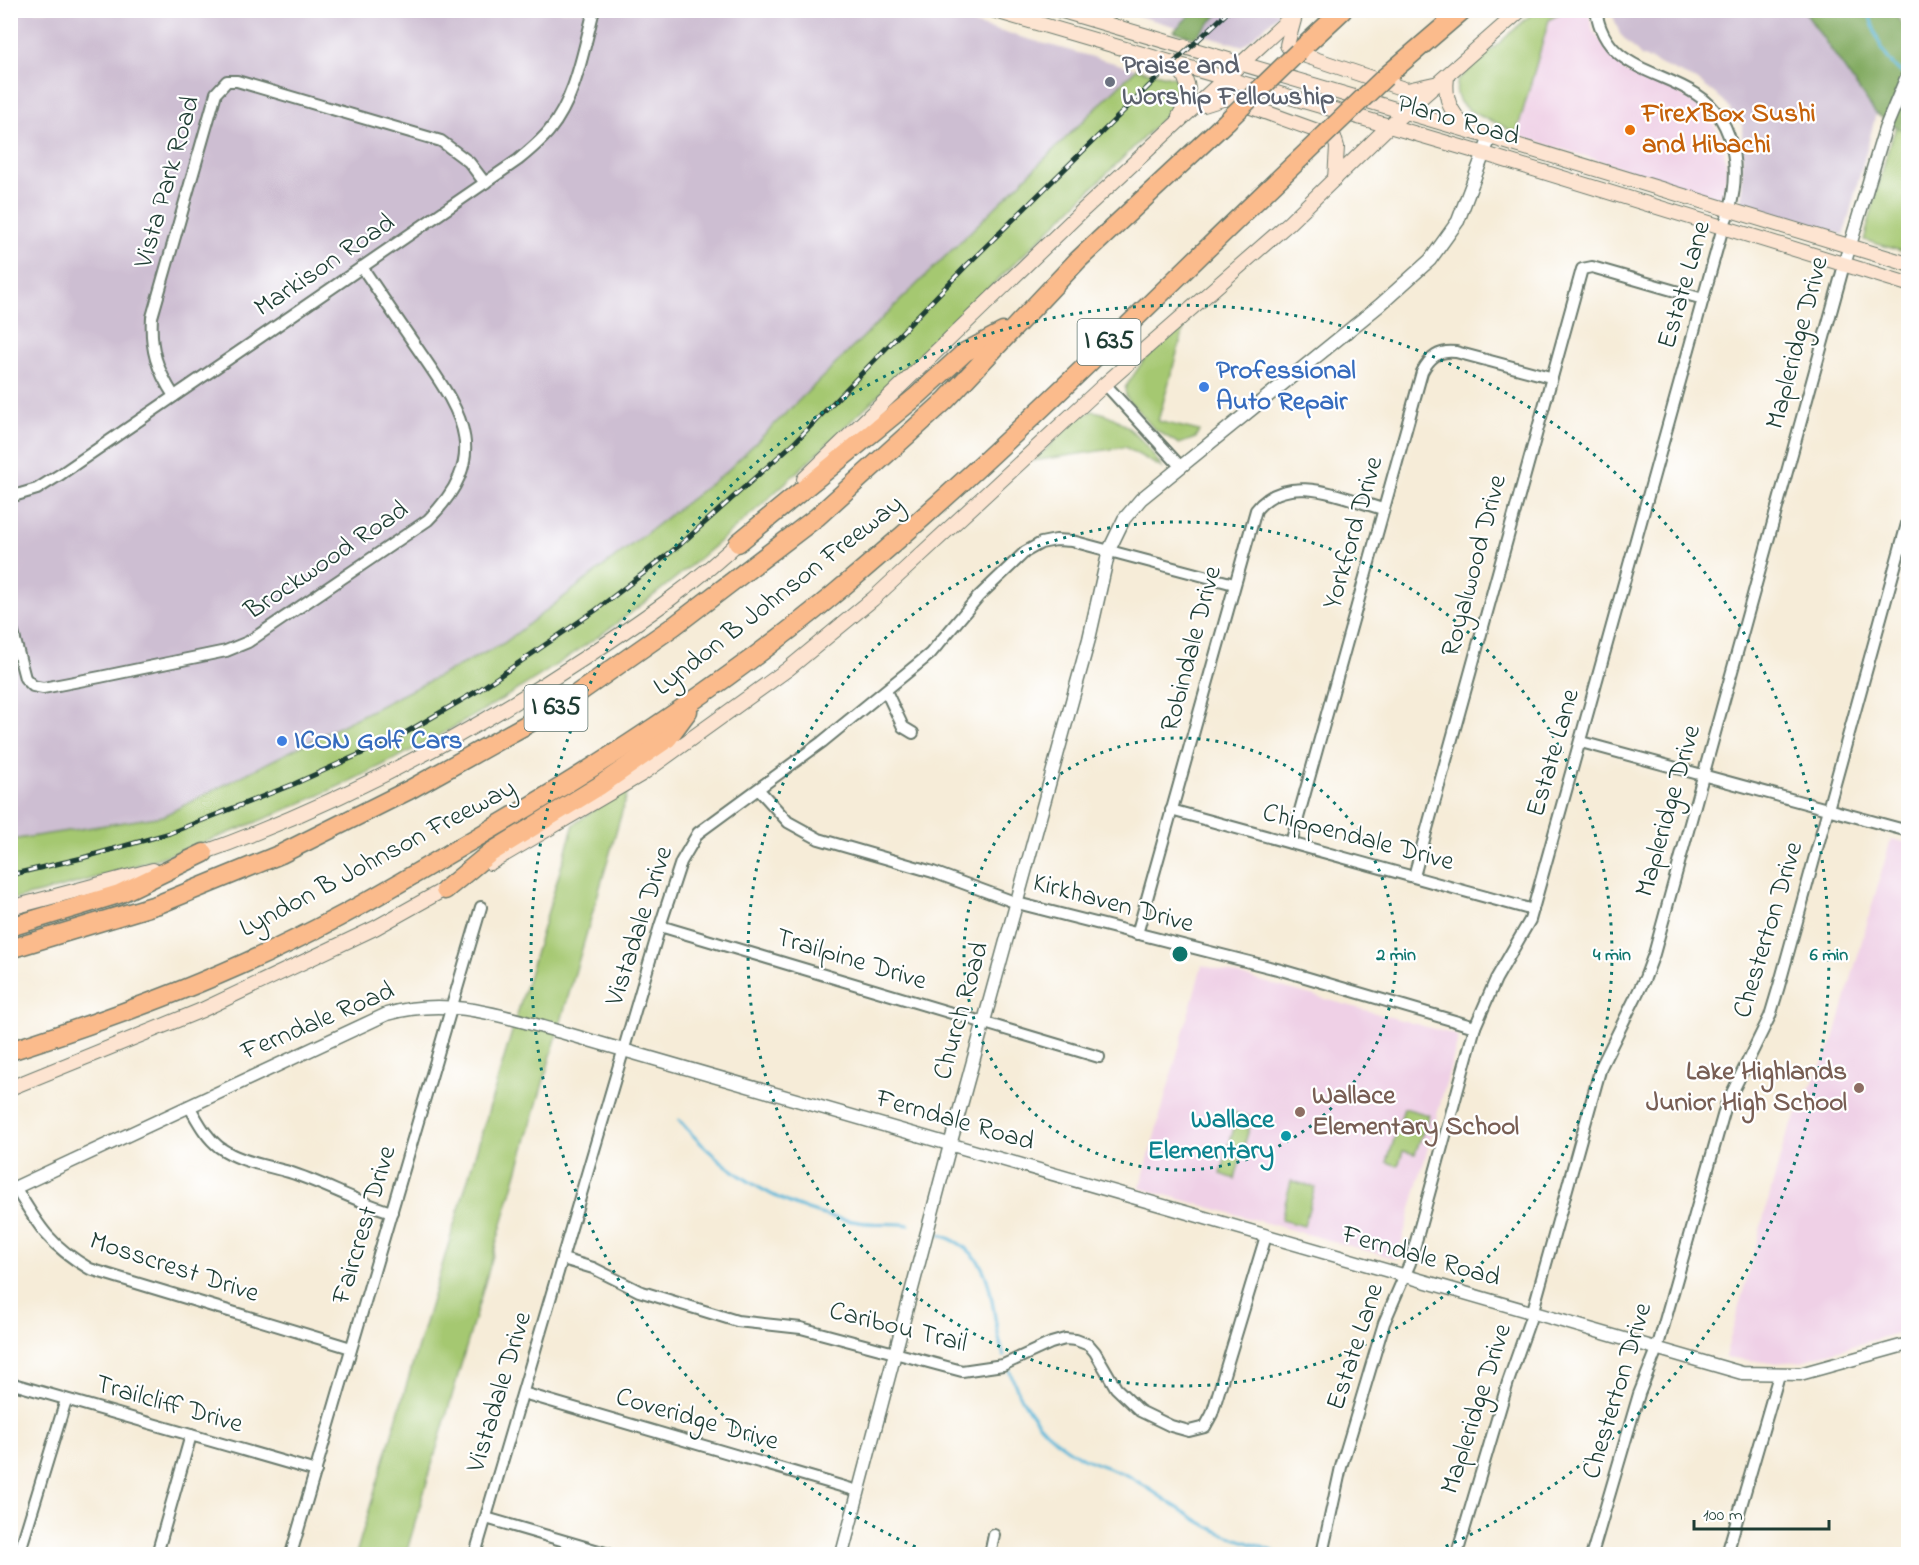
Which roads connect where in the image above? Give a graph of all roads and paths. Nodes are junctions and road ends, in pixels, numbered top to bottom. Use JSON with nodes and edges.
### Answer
{"nodes":[{"id":1,"x":594,"y":10,"type":"edge"},
{"id":2,"x":992,"y":10,"type":"edge"},
{"id":3,"x":1059,"y":10,"type":"edge"},
{"id":4,"x":1343,"y":10,"type":"edge"},
{"id":5,"x":1463,"y":10,"type":"edge"},
{"id":6,"x":1472,"y":10,"type":"edge"},
{"id":7,"x":1521,"y":10,"type":"edge"},
{"id":8,"x":1596,"y":10,"type":"edge"},
{"id":9,"x":1298,"y":12,"type":"edge"},
{"id":10,"x":1019,"y":14,"type":"edge"},
{"id":11,"x":1446,"y":27,"type":"junction"},
{"id":12,"x":1244,"y":63,"type":"junction"},
{"id":13,"x":1177,"y":65,"type":"junction"},
{"id":14,"x":1908,"y":74,"type":"edge"},
{"id":15,"x":1228,"y":79,"type":"junction"},
{"id":16,"x":1444,"y":79,"type":"junction"},
{"id":17,"x":1406,"y":112,"type":"junction"},
{"id":18,"x":1190,"y":113,"type":"junction"},
{"id":19,"x":1389,"y":126,"type":"junction"},
{"id":20,"x":1466,"y":129,"type":"junction"},
{"id":21,"x":1166,"y":135,"type":"junction"},
{"id":22,"x":1490,"y":136,"type":"junction"},
{"id":23,"x":1485,"y":154,"type":"junction"},
{"id":24,"x":1335,"y":179,"type":"junction"},
{"id":25,"x":1633,"y":180,"type":"junction"},
{"id":26,"x":485,"y":183,"type":"junction"},
{"id":27,"x":1596,"y":188,"type":"junction"},
{"id":28,"x":1730,"y":210,"type":"junction"},
{"id":29,"x":1723,"y":227,"type":"junction"},
{"id":30,"x":1850,"y":246,"type":"junction"},
{"id":31,"x":1908,"y":264,"type":"edge"},
{"id":32,"x":1844,"y":265,"type":"junction"},
{"id":33,"x":362,"y":267,"type":"junction"},
{"id":34,"x":1908,"y":284,"type":"edge"},
{"id":35,"x":1703,"y":299,"type":"junction"},
{"id":36,"x":1016,"y":326,"type":"junction"},
{"id":37,"x":1550,"y":376,"type":"junction"},
{"id":38,"x":1105,"y":384,"type":"junction"},
{"id":39,"x":174,"y":396,"type":"junction"},
{"id":40,"x":1180,"y":466,"type":"junction"},
{"id":41,"x":10,"y":497,"type":"edge"},
{"id":42,"x":1383,"y":509,"type":"junction"},
{"id":43,"x":1908,"y":520,"type":"edge"},
{"id":44,"x":738,"y":543,"type":"junction"},
{"id":45,"x":1109,"y":550,"type":"junction"},
{"id":46,"x":1904,"y":550,"type":"edge"},
{"id":47,"x":1234,"y":584,"type":"junction"},
{"id":48,"x":10,"y":621,"type":"edge"},
{"id":49,"x":886,"y":691,"type":"junction"},
{"id":50,"x":697,"y":699,"type":"junction"},
{"id":51,"x":913,"y":734,"type":"dead end"},
{"id":52,"x":1581,"y":742,"type":"junction"},
{"id":53,"x":1704,"y":776,"type":"junction"},
{"id":54,"x":759,"y":790,"type":"junction"},
{"id":55,"x":1171,"y":810,"type":"junction"},
{"id":56,"x":1829,"y":810,"type":"junction"},
{"id":57,"x":1908,"y":831,"type":"edge"},
{"id":58,"x":1291,"y":843,"type":"junction"},
{"id":59,"x":204,"y":853,"type":"junction"},
{"id":60,"x":1413,"y":876,"type":"junction"},
{"id":61,"x":445,"y":890,"type":"junction"},
{"id":62,"x":1017,"y":903,"type":"junction"},
{"id":63,"x":481,"y":907,"type":"dead end"},
{"id":64,"x":10,"y":908,"type":"edge"},
{"id":65,"x":1533,"y":910,"type":"junction"},
{"id":66,"x":660,"y":926,"type":"junction"},
{"id":67,"x":10,"y":927,"type":"edge"},
{"id":68,"x":1137,"y":934,"type":"junction"},
{"id":69,"x":10,"y":949,"type":"edge"},
{"id":70,"x":452,"y":1006,"type":"junction"},
{"id":71,"x":985,"y":1023,"type":"junction"},
{"id":72,"x":1475,"y":1027,"type":"junction"},
{"id":73,"x":623,"y":1050,"type":"junction"},
{"id":74,"x":10,"y":1051,"type":"edge"},
{"id":75,"x":1099,"y":1057,"type":"dead end"},
{"id":76,"x":31,"y":1081,"type":"junction"},
{"id":77,"x":10,"y":1082,"type":"edge"},
{"id":78,"x":10,"y":1088,"type":"edge"},
{"id":79,"x":189,"y":1106,"type":"junction"},
{"id":80,"x":950,"y":1145,"type":"junction"},
{"id":81,"x":13,"y":1188,"type":"edge"},
{"id":82,"x":392,"y":1212,"type":"junction"},
{"id":83,"x":1266,"y":1236,"type":"junction"},
{"id":84,"x":563,"y":1259,"type":"junction"},
{"id":85,"x":1403,"y":1277,"type":"junction"},
{"id":86,"x":1532,"y":1314,"type":"junction"},
{"id":87,"x":1908,"y":1344,"type":"edge"},
{"id":88,"x":351,"y":1348,"type":"junction"},
{"id":89,"x":1656,"y":1349,"type":"junction"},
{"id":90,"x":894,"y":1352,"type":"junction"},
{"id":91,"x":1779,"y":1375,"type":"junction"},
{"id":92,"x":10,"y":1383,"type":"edge"},
{"id":93,"x":523,"y":1393,"type":"junction"},
{"id":94,"x":66,"y":1400,"type":"junction"},
{"id":95,"x":191,"y":1435,"type":"junction"},
{"id":96,"x":315,"y":1470,"type":"junction"},
{"id":97,"x":858,"y":1491,"type":"junction"},
{"id":98,"x":486,"y":1518,"type":"junction"},
{"id":99,"x":994,"y":1535,"type":"dead end"},
{"id":100,"x":19,"y":1554,"type":"edge"},
{"id":101,"x":156,"y":1554,"type":"edge"},
{"id":102,"x":291,"y":1554,"type":"edge"},
{"id":103,"x":475,"y":1554,"type":"edge"},
{"id":104,"x":609,"y":1554,"type":"edge"},
{"id":105,"x":842,"y":1554,"type":"edge"},
{"id":106,"x":990,"y":1554,"type":"edge"},
{"id":107,"x":1322,"y":1554,"type":"edge"},
{"id":108,"x":1456,"y":1554,"type":"edge"},
{"id":109,"x":1592,"y":1554,"type":"edge"},
{"id":110,"x":1727,"y":1554,"type":"edge"}],
"edges":[{"from":1,"to":26,"type":"street","name":"Markison Road"},
{"from":2,"to":10,"type":"main road","name":"Plano Road"},
{"from":3,"to":12,"type":"main road","name":"Plano Road"},
{"from":4,"to":36,"type":"highway","name":"Lyndon B Johnson Freeway","number":"I 635","bridge":true},
{"from":5,"to":11,"type":"highway","name":"Lyndon B Johnson Freeway","number":"I 635"},
{"from":6,"to":11,"type":"highway"},
{"from":7,"to":16,"type":"main road"},
{"from":8,"to":28,"type":"street","name":"Estate Lane"},
{"from":9,"to":12,"type":"main road"},
{"from":9,"to":16,"type":"main road"},
{"from":10,"to":13,"type":"main road","name":"Plano Road"},
{"from":11,"to":50,"type":"highway","name":"Lyndon B Johnson Freeway","number":"I 635","bridge":true},
{"from":12,"to":15,"type":"main road"},
{"from":12,"to":17,"type":"main road","name":"Plano Road"},
{"from":13,"to":15,"type":"main road","name":"Plano Road"},
{"from":13,"to":21,"type":"main road"},
{"from":14,"to":30,"type":"street","name":"Mapleridge Drive"},
{"from":15,"to":18,"type":"main road"},
{"from":15,"to":19,"type":"main road","name":"Plano Road"},
{"from":16,"to":17,"type":"main road"},
{"from":16,"to":20,"type":"main road"},
{"from":17,"to":19,"type":"main road"},
{"from":17,"to":20,"type":"main road","name":"Plano Road"},
{"from":18,"to":21,"type":"main road"},
{"from":18,"to":24,"type":"main road"},
{"from":19,"to":23,"type":"main road","name":"Plano Road"},
{"from":19,"to":24,"type":"main road"},
{"from":20,"to":22,"type":"main road","name":"Plano Road"},
{"from":21,"to":44,"type":"main road"},
{"from":22,"to":23,"type":"street","name":"Church Road"},
{"from":22,"to":25,"type":"main road","name":"Plano Road"},
{"from":23,"to":27,"type":"main road","name":"Plano Road"},
{"from":23,"to":40,"type":"street","name":"Church Road"},
{"from":24,"to":38,"type":"main road"},
{"from":25,"to":27,"type":"main road"},
{"from":25,"to":28,"type":"main road","name":"Plano Road"},
{"from":26,"to":33,"type":"street","name":"Markison Road"},
{"from":26,"to":39,"type":"street","name":"Vista Park Road"},
{"from":27,"to":29,"type":"main road","name":"Plano Road"},
{"from":28,"to":29,"type":"street","name":"Estate Lane"},
{"from":28,"to":30,"type":"main road","name":"Plano Road"},
{"from":29,"to":32,"type":"main road","name":"Plano Road"},
{"from":29,"to":35,"type":"street","name":"Estate Lane"},
{"from":30,"to":31,"type":"main road","name":"Plano Road"},
{"from":30,"to":32,"type":"street","name":"Mapleridge Drive"},
{"from":32,"to":34,"type":"main road","name":"Plano Road"},
{"from":32,"to":53,"type":"street","name":"Mapleridge Drive"},
{"from":33,"to":39,"type":"street","name":"Markison Road"},
{"from":33,"to":48,"type":"street","name":"Brockwood Road"},
{"from":35,"to":37,"type":"street","name":"Royalwood Drive"},
{"from":35,"to":52,"type":"street","name":"Estate Lane"},
{"from":36,"to":44,"type":"highway"},
{"from":36,"to":69,"type":"highway","name":"Lyndon B Johnson Freeway","number":"I 635"},
{"from":37,"to":42,"type":"street","name":"Yorkford Drive"},
{"from":37,"to":60,"type":"street","name":"Royalwood Drive"},
{"from":38,"to":40,"type":"street"},
{"from":38,"to":61,"type":"main road"},
{"from":39,"to":41,"type":"street","name":"Markison Road"},
{"from":40,"to":45,"type":"street","name":"Church Road"},
{"from":42,"to":47,"type":"street","name":"Robindale Drive"},
{"from":42,"to":58,"type":"street","name":"Yorkford Drive"},
{"from":43,"to":46,"type":"street","name":"Chesterton Drive"},
{"from":44,"to":59,"type":"main road"},
{"from":45,"to":47,"type":"street","name":"Vistadale Drive"},
{"from":45,"to":49,"type":"street","name":"Vistadale Drive"},
{"from":45,"to":62,"type":"street","name":"Church Road"},
{"from":46,"to":56,"type":"street","name":"Chesterton Drive"},
{"from":47,"to":55,"type":"street","name":"Robindale Drive"},
{"from":49,"to":51,"type":"street"},
{"from":49,"to":54,"type":"street","name":"Vistadale Drive"},
{"from":50,"to":61,"type":"highway"},
{"from":50,"to":74,"type":"highway","name":"Lyndon B Johnson Freeway","number":"I 635"},
{"from":52,"to":53,"type":"street"},
{"from":52,"to":65,"type":"street","name":"Estate Lane"},
{"from":53,"to":56,"type":"street"},
{"from":53,"to":86,"type":"street","name":"Mapleridge Drive"},
{"from":54,"to":62,"type":"street","name":"Kirkhaven Drive"},
{"from":54,"to":66,"type":"street","name":"Vistadale Drive"},
{"from":55,"to":58,"type":"street","name":"Chippendale Drive"},
{"from":55,"to":68,"type":"street","name":"Robindale Drive"},
{"from":56,"to":57,"type":"street"},
{"from":56,"to":89,"type":"street","name":"Chesterton Drive"},
{"from":58,"to":60,"type":"street","name":"Chippendale Drive"},
{"from":59,"to":64,"type":"main road"},
{"from":59,"to":67,"type":"highway"},
{"from":60,"to":65,"type":"street","name":"Chippendale Drive"},
{"from":61,"to":76,"type":"main road"},
{"from":62,"to":68,"type":"street","name":"Kirkhaven Drive"},
{"from":62,"to":71,"type":"street","name":"Church Road"},
{"from":63,"to":70,"type":"street","name":"Faircrest Drive"},
{"from":65,"to":72,"type":"street","name":"Estate Lane"},
{"from":66,"to":71,"type":"street","name":"Trailpine Drive"},
{"from":66,"to":73,"type":"street","name":"Vistadale Drive"},
{"from":68,"to":72,"type":"street","name":"Kirkhaven Drive"},
{"from":70,"to":73,"type":"street","name":"Ferndale Road"},
{"from":70,"to":79,"type":"street","name":"Ferndale Road"},
{"from":70,"to":82,"type":"street","name":"Faircrest Drive"},
{"from":71,"to":75,"type":"street","name":"Trailpine Drive"},
{"from":71,"to":80,"type":"street","name":"Church Road"},
{"from":72,"to":85,"type":"street","name":"Estate Lane"},
{"from":73,"to":80,"type":"street","name":"Ferndale Road"},
{"from":73,"to":84,"type":"street","name":"Vistadale Drive"},
{"from":76,"to":77,"type":"main road"},
{"from":76,"to":78,"type":"main road"},
{"from":79,"to":81,"type":"street","name":"Ferndale Road"},
{"from":79,"to":82,"type":"street"},
{"from":80,"to":83,"type":"street","name":"Ferndale Road"},
{"from":80,"to":90,"type":"street","name":"Church Road"},
{"from":81,"to":88,"type":"street","name":"Mosscrest Drive"},
{"from":82,"to":88,"type":"street","name":"Faircrest Drive"},
{"from":83,"to":85,"type":"street","name":"Ferndale Road"},
{"from":83,"to":90,"type":"street","name":"Caribou Trail"},
{"from":84,"to":90,"type":"street","name":"Caribou Trail"},
{"from":84,"to":93,"type":"street","name":"Vistadale Drive"},
{"from":85,"to":86,"type":"street","name":"Ferndale Road"},
{"from":85,"to":107,"type":"street","name":"Estate Lane"},
{"from":86,"to":89,"type":"street","name":"Ferndale Road"},
{"from":86,"to":108,"type":"street","name":"Mapleridge Drive"},
{"from":87,"to":91,"type":"street","name":"Ferndale Road"},
{"from":88,"to":96,"type":"street","name":"Faircrest Drive"},
{"from":89,"to":91,"type":"street","name":"Ferndale Road"},
{"from":89,"to":109,"type":"street","name":"Chesterton Drive"},
{"from":90,"to":97,"type":"street","name":"Church Road"},
{"from":91,"to":110,"type":"street"},
{"from":92,"to":94,"type":"street","name":"Trailcliff Drive"},
{"from":93,"to":97,"type":"street","name":"Coveridge Drive"},
{"from":93,"to":98,"type":"street","name":"Vistadale Drive"},
{"from":94,"to":95,"type":"street","name":"Trailcliff Drive"},
{"from":94,"to":100,"type":"street"},
{"from":95,"to":96,"type":"street","name":"Trailcliff Drive"},
{"from":95,"to":101,"type":"street"},
{"from":96,"to":102,"type":"street","name":"Faircrest Drive"},
{"from":97,"to":105,"type":"street","name":"Church Road"},
{"from":98,"to":103,"type":"street","name":"Vistadale Drive"},
{"from":98,"to":104,"type":"street"},
{"from":99,"to":106,"type":"street"}]}
